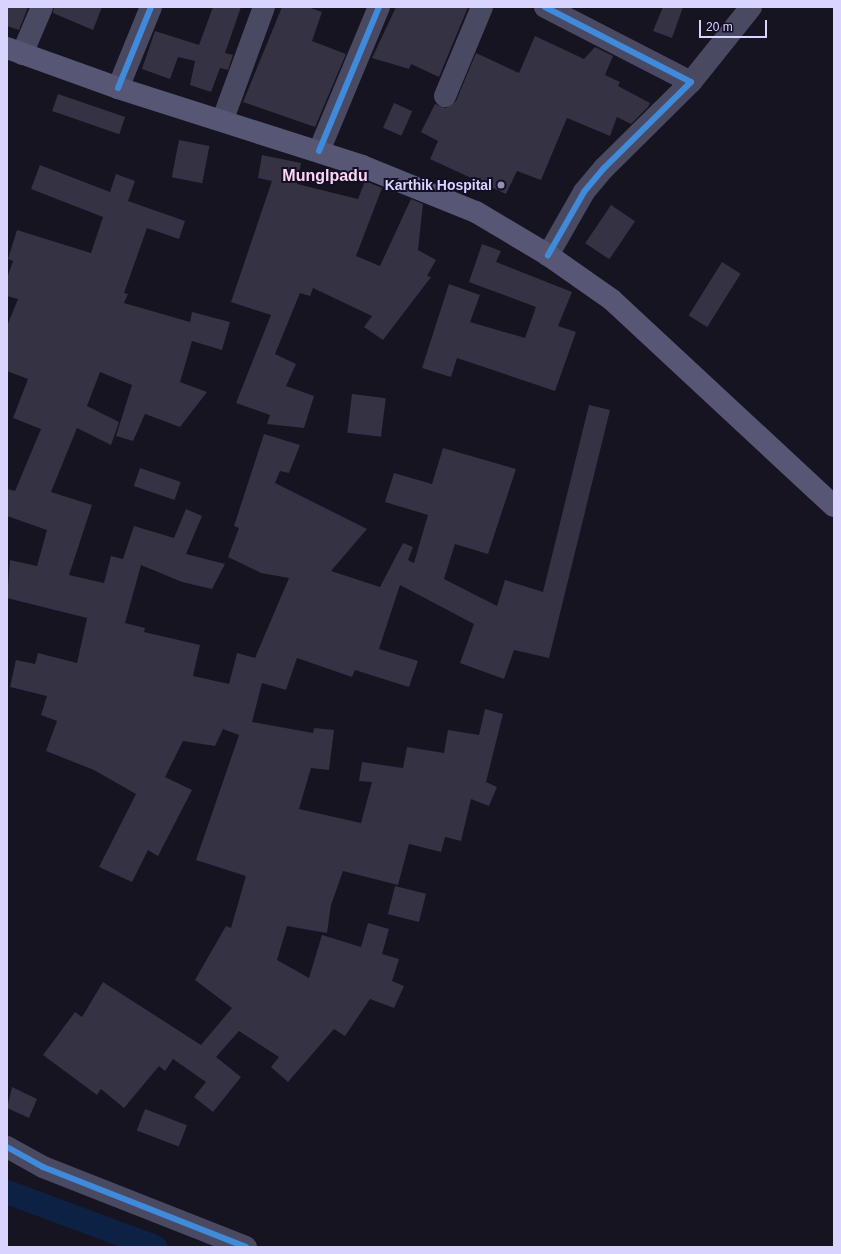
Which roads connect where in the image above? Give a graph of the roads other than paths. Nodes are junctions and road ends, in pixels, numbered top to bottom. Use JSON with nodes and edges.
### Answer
{"nodes":[{"id":1,"x":42,"y":7,"type":"edge"},
{"id":2,"x":151,"y":7,"type":"edge"},
{"id":3,"x":264,"y":7,"type":"edge"},
{"id":4,"x":379,"y":7,"type":"edge"},
{"id":5,"x":482,"y":7,"type":"edge"},
{"id":6,"x":545,"y":7,"type":"edge"},
{"id":7,"x":751,"y":7,"type":"edge"},
{"id":8,"x":14,"y":51,"type":"edge"},
{"id":9,"x":690,"y":82,"type":"junction"},
{"id":10,"x":118,"y":88,"type":"junction"},
{"id":11,"x":445,"y":96,"type":"dead end"},
{"id":12,"x":223,"y":120,"type":"junction"},
{"id":13,"x":319,"y":151,"type":"junction"},
{"id":14,"x":548,"y":255,"type":"junction"},
{"id":15,"x":834,"y":506,"type":"edge"},
{"id":16,"x":7,"y":1147,"type":"edge"},
{"id":17,"x":246,"y":1247,"type":"edge"}],
"edges":[{"from":1,"to":8,"type":"street"},
{"from":2,"to":10,"type":"street"},
{"from":3,"to":12,"type":"street"},
{"from":4,"to":13,"type":"street"},
{"from":5,"to":11,"type":"street"},
{"from":6,"to":9,"type":"street"},
{"from":7,"to":9,"type":"street"},
{"from":8,"to":10,"type":"main road"},
{"from":9,"to":14,"type":"street"},
{"from":10,"to":12,"type":"main road"},
{"from":12,"to":13,"type":"main road"},
{"from":13,"to":14,"type":"main road"},
{"from":14,"to":15,"type":"main road"},
{"from":16,"to":17,"type":"street"}]}
